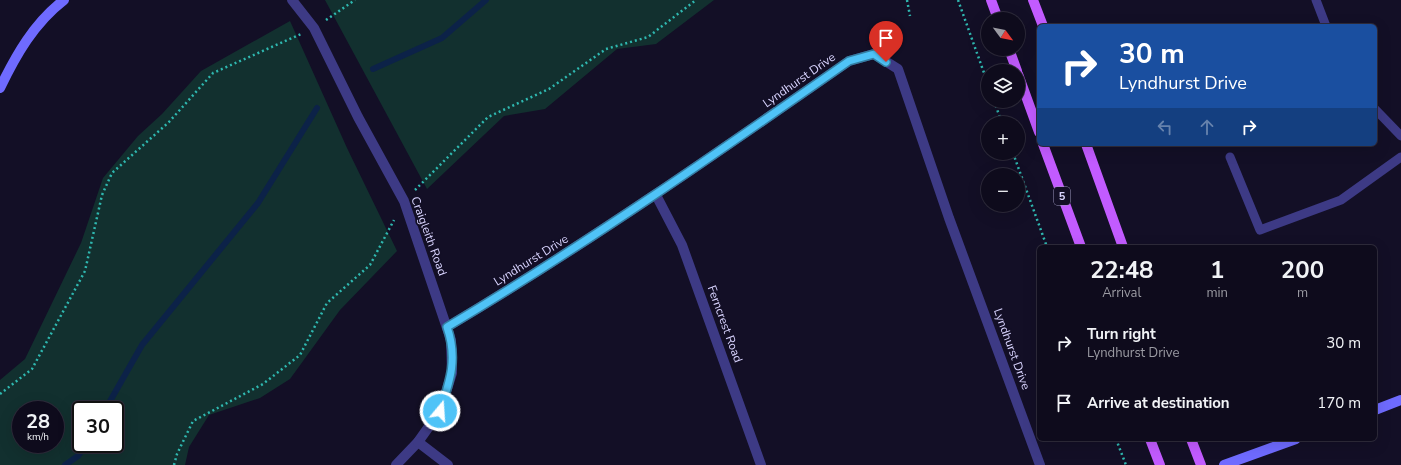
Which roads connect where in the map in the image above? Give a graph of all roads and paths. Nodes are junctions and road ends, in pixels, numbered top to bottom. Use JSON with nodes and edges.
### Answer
{"nodes":[{"id":1,"x":64,"y":0,"type":"edge"},
{"id":2,"x":292,"y":0,"type":"edge"},
{"id":3,"x":355,"y":0,"type":"edge"},
{"id":4,"x":907,"y":0,"type":"edge"},
{"id":5,"x":958,"y":0,"type":"edge"},
{"id":6,"x":991,"y":0,"type":"edge"},
{"id":7,"x":1033,"y":0,"type":"edge"},
{"id":8,"x":1316,"y":0,"type":"edge"},
{"id":9,"x":995,"y":12,"type":"edge"},
{"id":10,"x":910,"y":16,"type":"dead end"},
{"id":11,"x":1042,"y":24,"type":"edge"},
{"id":12,"x":1325,"y":24,"type":"edge"},
{"id":13,"x":314,"y":28,"type":"junction"},
{"id":14,"x":981,"y":64,"type":"edge"},
{"id":15,"x":0,"y":88,"type":"edge"},
{"id":16,"x":1025,"y":92,"type":"edge"},
{"id":17,"x":1377,"y":111,"type":"edge"},
{"id":18,"x":1037,"y":126,"type":"edge"},
{"id":19,"x":1401,"y":136,"type":"edge"},
{"id":20,"x":1044,"y":146,"type":"edge"},
{"id":21,"x":1087,"y":146,"type":"edge"},
{"id":22,"x":1230,"y":157,"type":"dead end"},
{"id":23,"x":1401,"y":157,"type":"edge"},
{"id":24,"x":1016,"y":160,"type":"edge"},
{"id":25,"x":656,"y":195,"type":"junction"},
{"id":26,"x":1046,"y":245,"type":"edge"},
{"id":27,"x":1080,"y":245,"type":"edge"},
{"id":28,"x":1122,"y":245,"type":"edge"},
{"id":29,"x":447,"y":327,"type":"junction"},
{"id":30,"x":0,"y":394,"type":"edge"},
{"id":31,"x":1401,"y":400,"type":"edge"},
{"id":32,"x":1377,"y":409,"type":"edge"},
{"id":33,"x":1117,"y":441,"type":"edge"},
{"id":34,"x":1151,"y":441,"type":"edge"},
{"id":35,"x":1192,"y":441,"type":"edge"},
{"id":36,"x":1290,"y":441,"type":"edge"},
{"id":37,"x":418,"y":442,"type":"junction"},
{"id":38,"x":396,"y":465,"type":"edge"},
{"id":39,"x":448,"y":465,"type":"edge"},
{"id":40,"x":761,"y":465,"type":"edge"},
{"id":41,"x":1040,"y":465,"type":"edge"},
{"id":42,"x":1126,"y":465,"type":"edge"},
{"id":43,"x":1160,"y":465,"type":"edge"},
{"id":44,"x":1201,"y":465,"type":"edge"},
{"id":45,"x":1224,"y":465,"type":"edge"}],
"edges":[{"from":1,"to":15,"type":"street"},
{"from":2,"to":13,"type":"street","name":"Craigleith Road"},
{"from":3,"to":13,"type":"path"},
{"from":4,"to":10,"type":"path"},
{"from":5,"to":14,"type":"path"},
{"from":6,"to":9,"type":"main road"},
{"from":7,"to":11,"type":"main road"},
{"from":8,"to":12,"type":"lane"},
{"from":13,"to":29,"type":"street","name":"Craigleith Road"},
{"from":13,"to":30,"type":"path"},
{"from":16,"to":18,"type":"main road"},
{"from":17,"to":19,"type":"lane"},
{"from":20,"to":27,"type":"main road","number":"5"},
{"from":21,"to":28,"type":"main road"},
{"from":22,"to":23,"type":"lane"},
{"from":24,"to":26,"type":"path"},
{"from":25,"to":29,"type":"street","name":"Lyndhurst Drive"},
{"from":25,"to":40,"type":"street","name":"Ferncrest Road"},
{"from":25,"to":41,"type":"street","name":"Lyndhurst Drive"},
{"from":29,"to":37,"type":"street","name":"Craigleith Road"},
{"from":31,"to":32,"type":"street"},
{"from":33,"to":42,"type":"path"},
{"from":34,"to":43,"type":"main road"},
{"from":35,"to":44,"type":"main road"},
{"from":36,"to":45,"type":"street"},
{"from":37,"to":38,"type":"street","name":"Craigleith Road"},
{"from":37,"to":39,"type":"street"}]}
